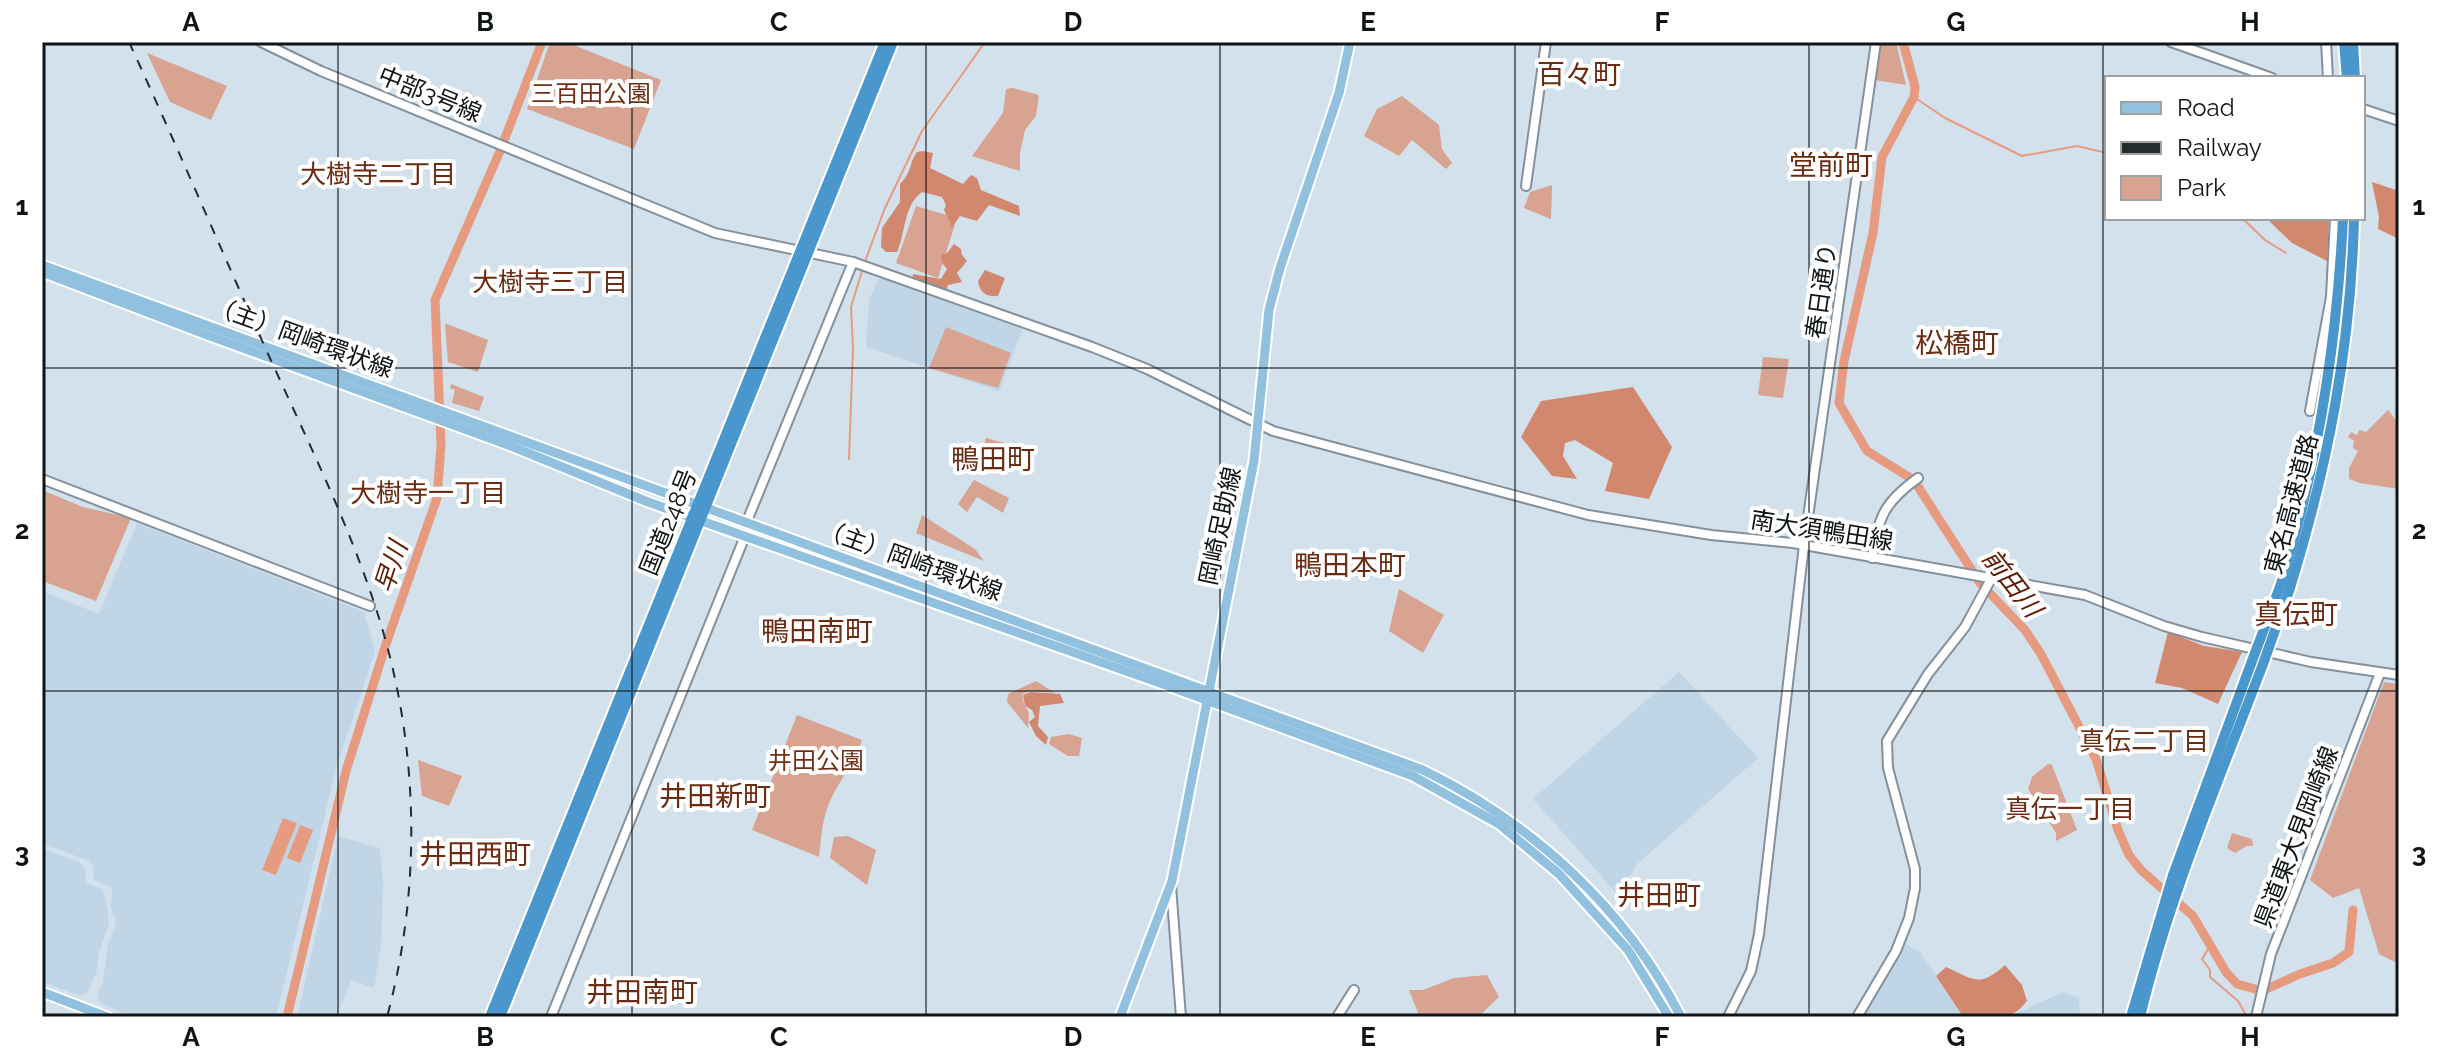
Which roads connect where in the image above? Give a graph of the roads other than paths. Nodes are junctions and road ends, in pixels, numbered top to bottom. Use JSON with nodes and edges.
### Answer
{"nodes":[{"id":1,"x":261,"y":42,"type":"edge"},
{"id":2,"x":885,"y":42,"type":"edge"},
{"id":3,"x":893,"y":42,"type":"edge"},
{"id":4,"x":1350,"y":42,"type":"edge"},
{"id":5,"x":1546,"y":42,"type":"edge"},
{"id":6,"x":1876,"y":42,"type":"edge"},
{"id":7,"x":2171,"y":42,"type":"edge"},
{"id":8,"x":2326,"y":42,"type":"edge"},
{"id":9,"x":2344,"y":42,"type":"edge"},
{"id":10,"x":2353,"y":42,"type":"edge"},
{"id":11,"x":2266,"y":76,"type":"edge"},
{"id":12,"x":2328,"y":76,"type":"edge"},
{"id":13,"x":2347,"y":76,"type":"edge"},
{"id":14,"x":2355,"y":76,"type":"edge"},
{"id":15,"x":2365,"y":110,"type":"edge"},
{"id":16,"x":2399,"y":121,"type":"edge"},
{"id":17,"x":1526,"y":186,"type":"dead end"},
{"id":18,"x":2335,"y":220,"type":"edge"},
{"id":19,"x":2343,"y":220,"type":"edge"},
{"id":20,"x":2354,"y":220,"type":"edge"},
{"id":21,"x":804,"y":252,"type":"junction"},
{"id":22,"x":856,"y":263,"type":"junction"},
{"id":23,"x":42,"y":265,"type":"edge"},
{"id":24,"x":870,"y":268,"type":"joint"},
{"id":25,"x":42,"y":272,"type":"edge"},
{"id":26,"x":2310,"y":411,"type":"dead end"},
{"id":27,"x":1258,"y":423,"type":"junction"},
{"id":28,"x":42,"y":479,"type":"edge"},
{"id":29,"x":1914,"y":481,"type":"dead end"},
{"id":30,"x":702,"y":505,"type":"junction"},
{"id":31,"x":696,"y":518,"type":"junction"},
{"id":32,"x":747,"y":521,"type":"junction"},
{"id":33,"x":745,"y":536,"type":"junction"},
{"id":34,"x":1804,"y":545,"type":"junction"},
{"id":35,"x":1872,"y":558,"type":"junction"},
{"id":36,"x":1985,"y":583,"type":"junction"},
{"id":37,"x":2285,"y":586,"type":"junction"},
{"id":38,"x":370,"y":606,"type":"dead end"},
{"id":39,"x":2380,"y":673,"type":"junction"},
{"id":40,"x":2399,"y":675,"type":"edge"},
{"id":41,"x":1207,"y":696,"type":"junction"},
{"id":42,"x":1172,"y":881,"type":"junction"},
{"id":43,"x":2166,"y":911,"type":"junction"},
{"id":44,"x":1354,"y":990,"type":"dead end"},
{"id":45,"x":42,"y":992,"type":"edge"},
{"id":46,"x":107,"y":1017,"type":"edge"},
{"id":47,"x":490,"y":1017,"type":"edge"},
{"id":48,"x":500,"y":1017,"type":"edge"},
{"id":49,"x":551,"y":1017,"type":"edge"},
{"id":50,"x":1120,"y":1017,"type":"edge"},
{"id":51,"x":1181,"y":1017,"type":"edge"},
{"id":52,"x":1337,"y":1017,"type":"edge"},
{"id":53,"x":1669,"y":1017,"type":"edge"},
{"id":54,"x":1681,"y":1017,"type":"edge"},
{"id":55,"x":1728,"y":1017,"type":"edge"},
{"id":56,"x":1857,"y":1017,"type":"edge"},
{"id":57,"x":2131,"y":1017,"type":"edge"},
{"id":58,"x":2140,"y":1017,"type":"edge"},
{"id":59,"x":2256,"y":1017,"type":"edge"}],
"edges":[{"from":1,"to":21,"type":"street","name":"中部3号線"},
{"from":2,"to":21,"type":"highway","name":"国道248号"},
{"from":3,"to":21,"type":"highway","name":"国道248号"},
{"from":4,"to":27,"type":"main road","name":"岡崎足助線"},
{"from":5,"to":17,"type":"street"},
{"from":6,"to":34,"type":"street","name":"春日通り"},
{"from":7,"to":11,"type":"street"},
{"from":8,"to":12,"type":"street"},
{"from":9,"to":13,"type":"highway"},
{"from":10,"to":14,"type":"highway"},
{"from":15,"to":16,"type":"street"},
{"from":18,"to":26,"type":"street"},
{"from":19,"to":37,"type":"highway","name":"東名高速道路"},
{"from":20,"to":37,"type":"highway","name":"東名高速道路"},
{"from":21,"to":22,"type":"street","name":"中部3号線"},
{"from":21,"to":30,"type":"highway","name":"国道248号"},
{"from":22,"to":24,"type":"street","name":"中部3号線"},
{"from":22,"to":32,"type":"street"},
{"from":23,"to":30,"type":"main road","name":"（主）岡崎環状線"},
{"from":24,"to":27,"type":"street","name":"南大須鴨田線"},
{"from":25,"to":31,"type":"main road","name":"（主）岡崎環状線"},
{"from":27,"to":34,"type":"street","name":"南大須鴨田線"},
{"from":27,"to":41,"type":"main road","name":"岡崎足助線"},
{"from":28,"to":38,"type":"street"},
{"from":29,"to":35,"type":"street"},
{"from":30,"to":31,"type":"highway","name":"国道248号"},
{"from":30,"to":32,"type":"main road","name":"（主）岡崎環状線"},
{"from":31,"to":33,"type":"main road","name":"（主）岡崎環状線"},
{"from":31,"to":47,"type":"highway","name":"国道248号"},
{"from":31,"to":48,"type":"highway","name":"国道248号"},
{"from":32,"to":41,"type":"main road","name":"（主）岡崎環状線"},
{"from":33,"to":41,"type":"main road","name":"（主）岡崎環状線"},
{"from":33,"to":49,"type":"street"},
{"from":34,"to":35,"type":"street","name":"南大須鴨田線"},
{"from":34,"to":55,"type":"street","name":"春日通り"},
{"from":35,"to":36,"type":"street","name":"南大須鴨田線"},
{"from":36,"to":39,"type":"street","name":"南大須鴨田線"},
{"from":36,"to":56,"type":"street"},
{"from":37,"to":43,"type":"highway","name":"東名高速道路","bridge":true},
{"from":39,"to":40,"type":"street","name":"南大須鴨田線"},
{"from":39,"to":59,"type":"street","name":"県道東大見岡崎線"},
{"from":41,"to":42,"type":"main road","name":"岡崎足助線"},
{"from":41,"to":53,"type":"main road","name":"（主）岡崎環状線"},
{"from":41,"to":54,"type":"main road","name":"（主）岡崎環状線"},
{"from":42,"to":50,"type":"main road","name":"岡崎足助線"},
{"from":42,"to":51,"type":"street"},
{"from":43,"to":57,"type":"highway","name":"東名高速道路"},
{"from":43,"to":58,"type":"highway","name":"東名高速道路"},
{"from":44,"to":52,"type":"street"},
{"from":45,"to":46,"type":"main road"}]}
